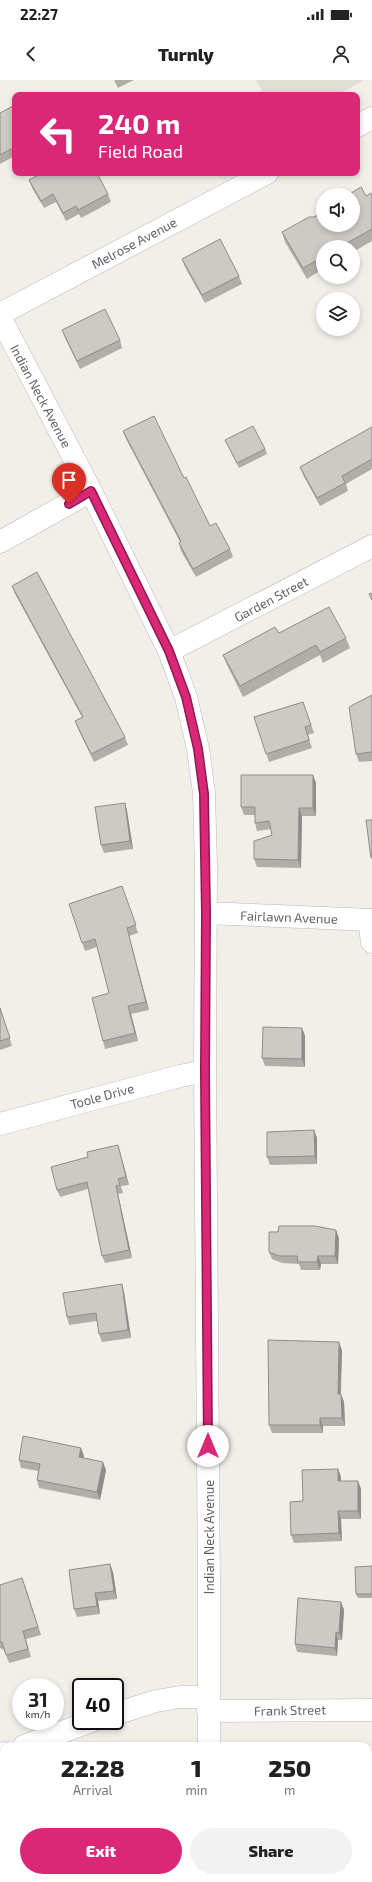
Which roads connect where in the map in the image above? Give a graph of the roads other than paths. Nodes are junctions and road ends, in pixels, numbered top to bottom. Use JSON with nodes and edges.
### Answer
{"nodes":[{"id":1,"x":372,"y":118,"type":"edge"},
{"id":2,"x":360,"y":124,"type":"edge"},
{"id":3,"x":262,"y":176,"type":"edge"},
{"id":4,"x":0,"y":315,"type":"edge"},
{"id":5,"x":91,"y":491,"type":"junction"},
{"id":6,"x":0,"y":542,"type":"edge"},
{"id":7,"x":372,"y":546,"type":"edge"},
{"id":8,"x":169,"y":651,"type":"junction"},
{"id":9,"x":206,"y":913,"type":"junction"},
{"id":10,"x":370,"y":920,"type":"edge"},
{"id":11,"x":372,"y":942,"type":"edge"},
{"id":12,"x":205,"y":1072,"type":"junction"},
{"id":13,"x":0,"y":1124,"type":"edge"},
{"id":14,"x":208,"y":1704,"type":"junction"},
{"id":15,"x":372,"y":1710,"type":"edge"},
{"id":16,"x":124,"y":1711,"type":"edge"},
{"id":17,"x":72,"y":1728,"type":"edge"},
{"id":18,"x":35,"y":1742,"type":"edge"},
{"id":19,"x":208,"y":1742,"type":"edge"}],
"edges":[{"from":1,"to":2,"type":"street"},
{"from":3,"to":4,"type":"street","name":"Melrose Avenue"},
{"from":4,"to":5,"type":"street","name":"Indian Neck Avenue"},
{"from":5,"to":6,"type":"street"},
{"from":5,"to":8,"type":"street","name":"Indian Neck Avenue"},
{"from":7,"to":8,"type":"street","name":"Garden Street"},
{"from":8,"to":9,"type":"street","name":"Indian Neck Avenue"},
{"from":9,"to":10,"type":"street","name":"Fairlawn Avenue"},
{"from":9,"to":12,"type":"street","name":"Indian Neck Avenue"},
{"from":10,"to":11,"type":"street"},
{"from":12,"to":13,"type":"street","name":"Toole Drive"},
{"from":12,"to":14,"type":"street","name":"Indian Neck Avenue"},
{"from":14,"to":15,"type":"street","name":"Frank Street"},
{"from":14,"to":16,"type":"street","name":"Frank Street"},
{"from":14,"to":19,"type":"street","name":"Indian Neck Avenue"},
{"from":17,"to":18,"type":"street"}]}
